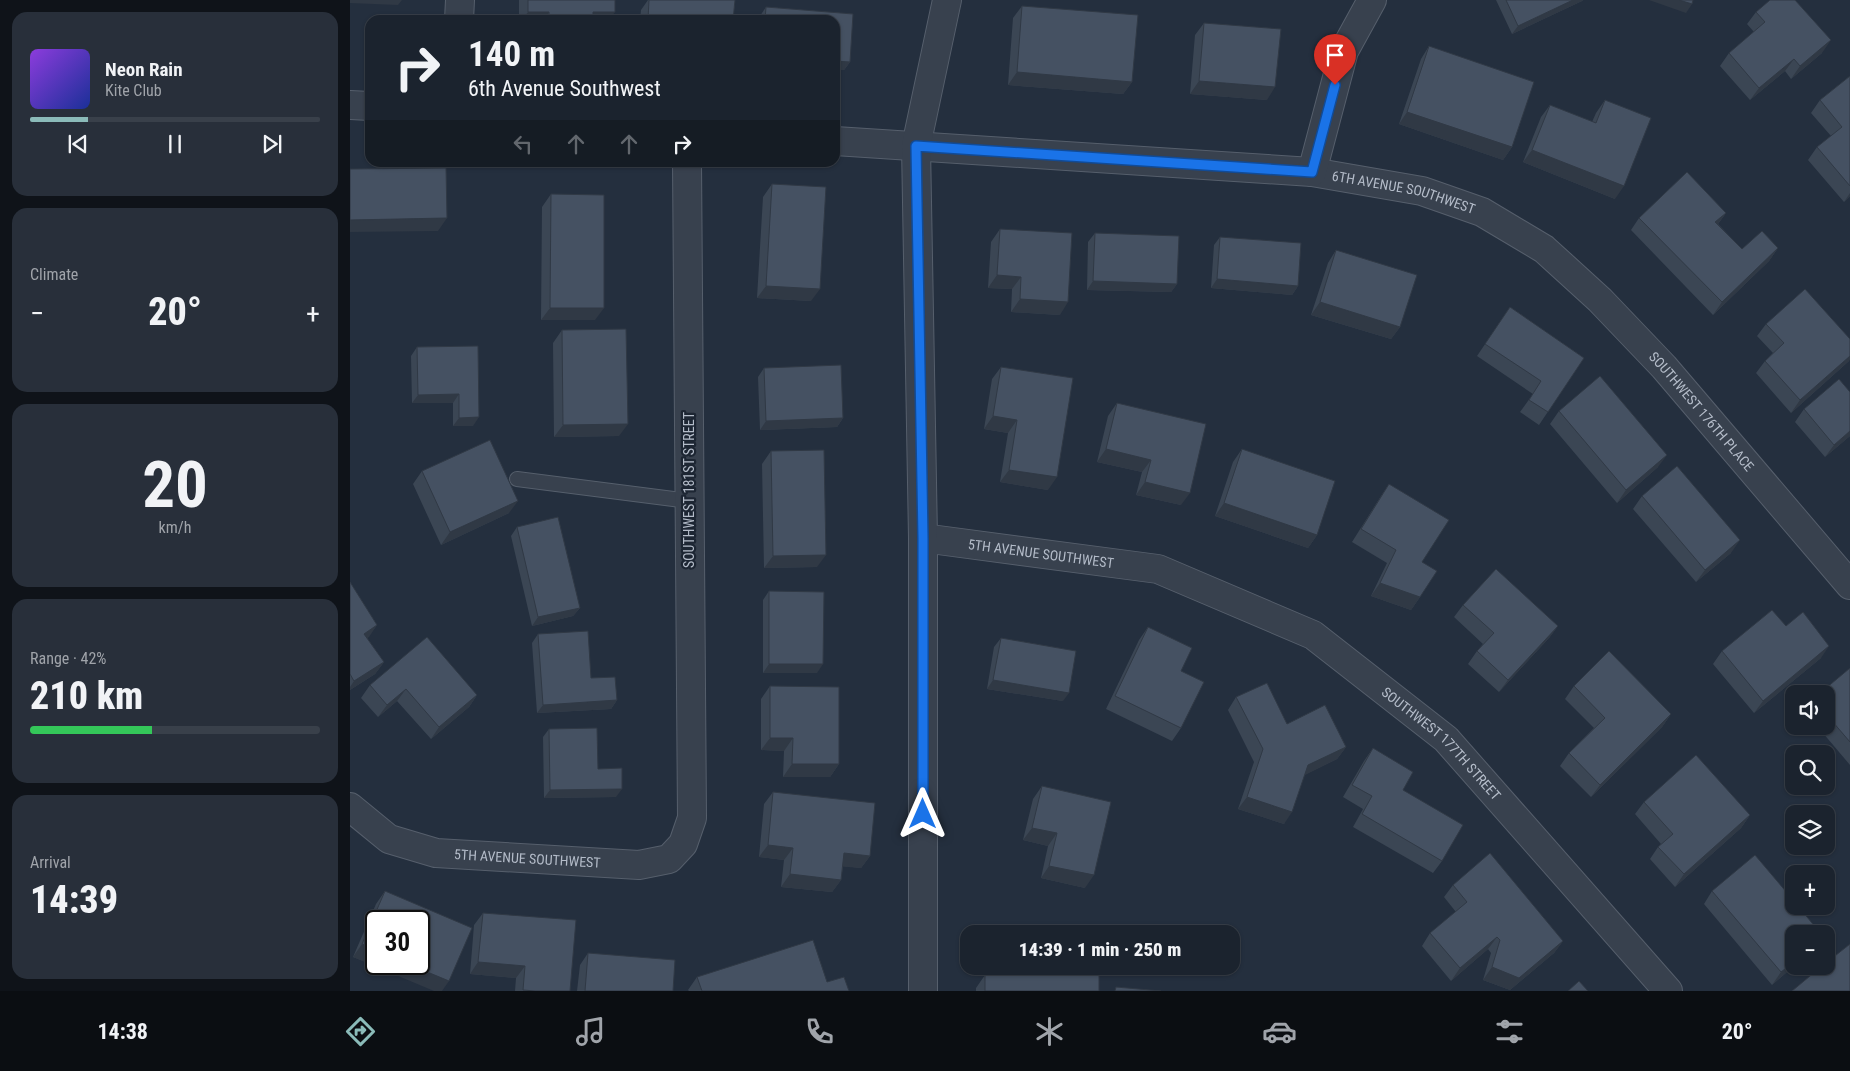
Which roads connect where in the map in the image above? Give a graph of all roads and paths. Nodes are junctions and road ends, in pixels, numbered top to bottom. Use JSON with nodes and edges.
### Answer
{"nodes":[{"id":1,"x":460,"y":0,"type":"edge"},
{"id":2,"x":947,"y":0,"type":"edge"},
{"id":3,"x":1372,"y":0,"type":"edge"},
{"id":4,"x":459,"y":15,"type":"edge"},
{"id":5,"x":350,"y":105,"type":"edge"},
{"id":6,"x":365,"y":106,"type":"edge"},
{"id":7,"x":840,"y":141,"type":"edge"},
{"id":8,"x":916,"y":146,"type":"junction"},
{"id":9,"x":687,"y":167,"type":"edge"},
{"id":10,"x":1312,"y":172,"type":"junction"},
{"id":11,"x":1544,"y":250,"type":"joint"},
{"id":12,"x":517,"y":479,"type":"dead end"},
{"id":13,"x":690,"y":501,"type":"junction"},
{"id":14,"x":923,"y":538,"type":"junction"},
{"id":15,"x":1158,"y":568,"type":"joint"},
{"id":16,"x":1850,"y":585,"type":"edge"},
{"id":17,"x":350,"y":807,"type":"edge"},
{"id":18,"x":692,"y":818,"type":"joint"},
{"id":19,"x":923,"y":991,"type":"edge"},
{"id":20,"x":1668,"y":991,"type":"edge"}],
"edges":[{"from":1,"to":4,"type":"street"},
{"from":2,"to":8,"type":"street"},
{"from":3,"to":10,"type":"street"},
{"from":5,"to":6,"type":"street"},
{"from":7,"to":8,"type":"street","name":"6TH AVENUE SOUTHWEST"},
{"from":8,"to":10,"type":"street","name":"6TH AVENUE SOUTHWEST"},
{"from":8,"to":14,"type":"street"},
{"from":9,"to":13,"type":"street","name":"SOUTHWEST 181ST STREET"},
{"from":10,"to":11,"type":"street","name":"6TH AVENUE SOUTHWEST"},
{"from":11,"to":16,"type":"street","name":"SOUTHWEST 176TH PLACE"},
{"from":12,"to":13,"type":"lane"},
{"from":13,"to":18,"type":"street","name":"SOUTHWEST 181ST STREET"},
{"from":14,"to":15,"type":"street","name":"5TH AVENUE SOUTHWEST"},
{"from":14,"to":19,"type":"street"},
{"from":15,"to":20,"type":"street","name":"SOUTHWEST 177TH STREET"},
{"from":17,"to":18,"type":"street","name":"5TH AVENUE SOUTHWEST"}]}
